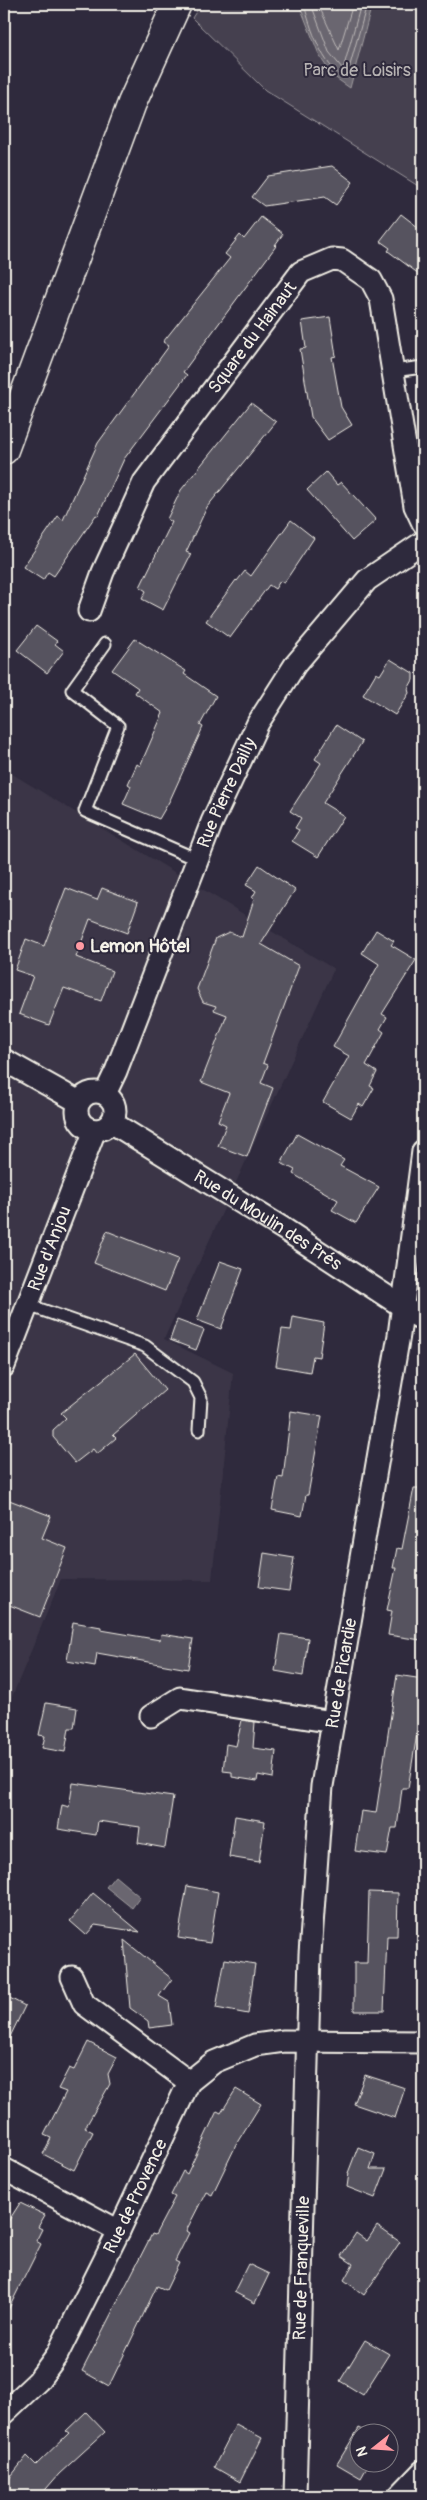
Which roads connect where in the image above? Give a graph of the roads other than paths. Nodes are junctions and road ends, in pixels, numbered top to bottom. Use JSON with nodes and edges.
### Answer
{"nodes":[{"id":1,"x":177,"y":4,"type":"edge"},
{"id":2,"x":423,"y":367,"type":"edge"},
{"id":3,"x":393,"y":371,"type":"junction"},
{"id":4,"x":4,"y":450,"type":"edge"},
{"id":5,"x":423,"y":523,"type":"edge"},
{"id":6,"x":423,"y":542,"type":"edge"},
{"id":7,"x":89,"y":611,"type":"dead end"},
{"id":8,"x":105,"y":644,"type":"dead end"},
{"id":9,"x":198,"y":860,"type":"junction"},
{"id":10,"x":4,"y":1060,"type":"edge"},
{"id":11,"x":104,"y":1094,"type":"junction"},
{"id":12,"x":79,"y":1102,"type":"junction"},
{"id":13,"x":103,"y":1126,"type":"junction"},
{"id":14,"x":423,"y":1151,"type":"edge"},
{"id":15,"x":28,"y":1305,"type":"junction"},
{"id":16,"x":403,"y":1307,"type":"junction"},
{"id":17,"x":423,"y":1320,"type":"edge"},
{"id":18,"x":4,"y":1366,"type":"edge"},
{"id":19,"x":199,"y":1430,"type":"dead end"},
{"id":20,"x":151,"y":1716,"type":"dead end"},
{"id":21,"x":333,"y":1722,"type":"junction"},
{"id":22,"x":72,"y":1978,"type":"dead end"},
{"id":23,"x":308,"y":2042,"type":"junction"},
{"id":24,"x":423,"y":2042,"type":"edge"},
{"id":25,"x":189,"y":2082,"type":"junction"},
{"id":26,"x":4,"y":2169,"type":"edge"},
{"id":27,"x":119,"y":2231,"type":"junction"},
{"id":28,"x":4,"y":2413,"type":"edge"},
{"id":29,"x":423,"y":2471,"type":"edge"},
{"id":30,"x":295,"y":2496,"type":"edge"},
{"id":31,"x":399,"y":2496,"type":"edge"}],
"edges":[{"from":1,"to":4,"type":"main road"},
{"from":2,"to":3,"type":"lane"},
{"from":3,"to":5,"type":"street","name":"Square du Hainaut"},
{"from":3,"to":7,"type":"street","name":"Square du Hainaut"},
{"from":6,"to":9,"type":"street","name":"Rue Pierre Dailly"},
{"from":8,"to":9,"type":"lane"},
{"from":9,"to":11,"type":"street","name":"Rue Pierre Dailly"},
{"from":10,"to":12,"type":"street"},
{"from":11,"to":12,"type":"street"},
{"from":11,"to":13,"type":"street"},
{"from":12,"to":13,"type":"street"},
{"from":13,"to":15,"type":"street","name":"Rue d'Anjou"},
{"from":13,"to":16,"type":"street","name":"Rue du Moulin des Prés"},
{"from":14,"to":16,"type":"street","name":"Rue de Picardie"},
{"from":15,"to":18,"type":"street","name":"Rue d'Anjou"},
{"from":15,"to":19,"type":"lane"},
{"from":16,"to":17,"type":"street","name":"Rue du Moulin des Prés"},
{"from":16,"to":21,"type":"street","name":"Rue de Picardie"},
{"from":20,"to":21,"type":"street"},
{"from":21,"to":23,"type":"street","name":"Rue de Picardie"},
{"from":22,"to":25,"type":"street"},
{"from":23,"to":24,"type":"street","name":"Rue de Provence"},
{"from":23,"to":25,"type":"street","name":"Rue de Provence"},
{"from":23,"to":30,"type":"street","name":"Rue de Franqueville"},
{"from":25,"to":27,"type":"street","name":"Rue de Provence"},
{"from":26,"to":27,"type":"street"},
{"from":27,"to":28,"type":"street","name":"Rue de Provence"},
{"from":29,"to":31,"type":"street"}]}
